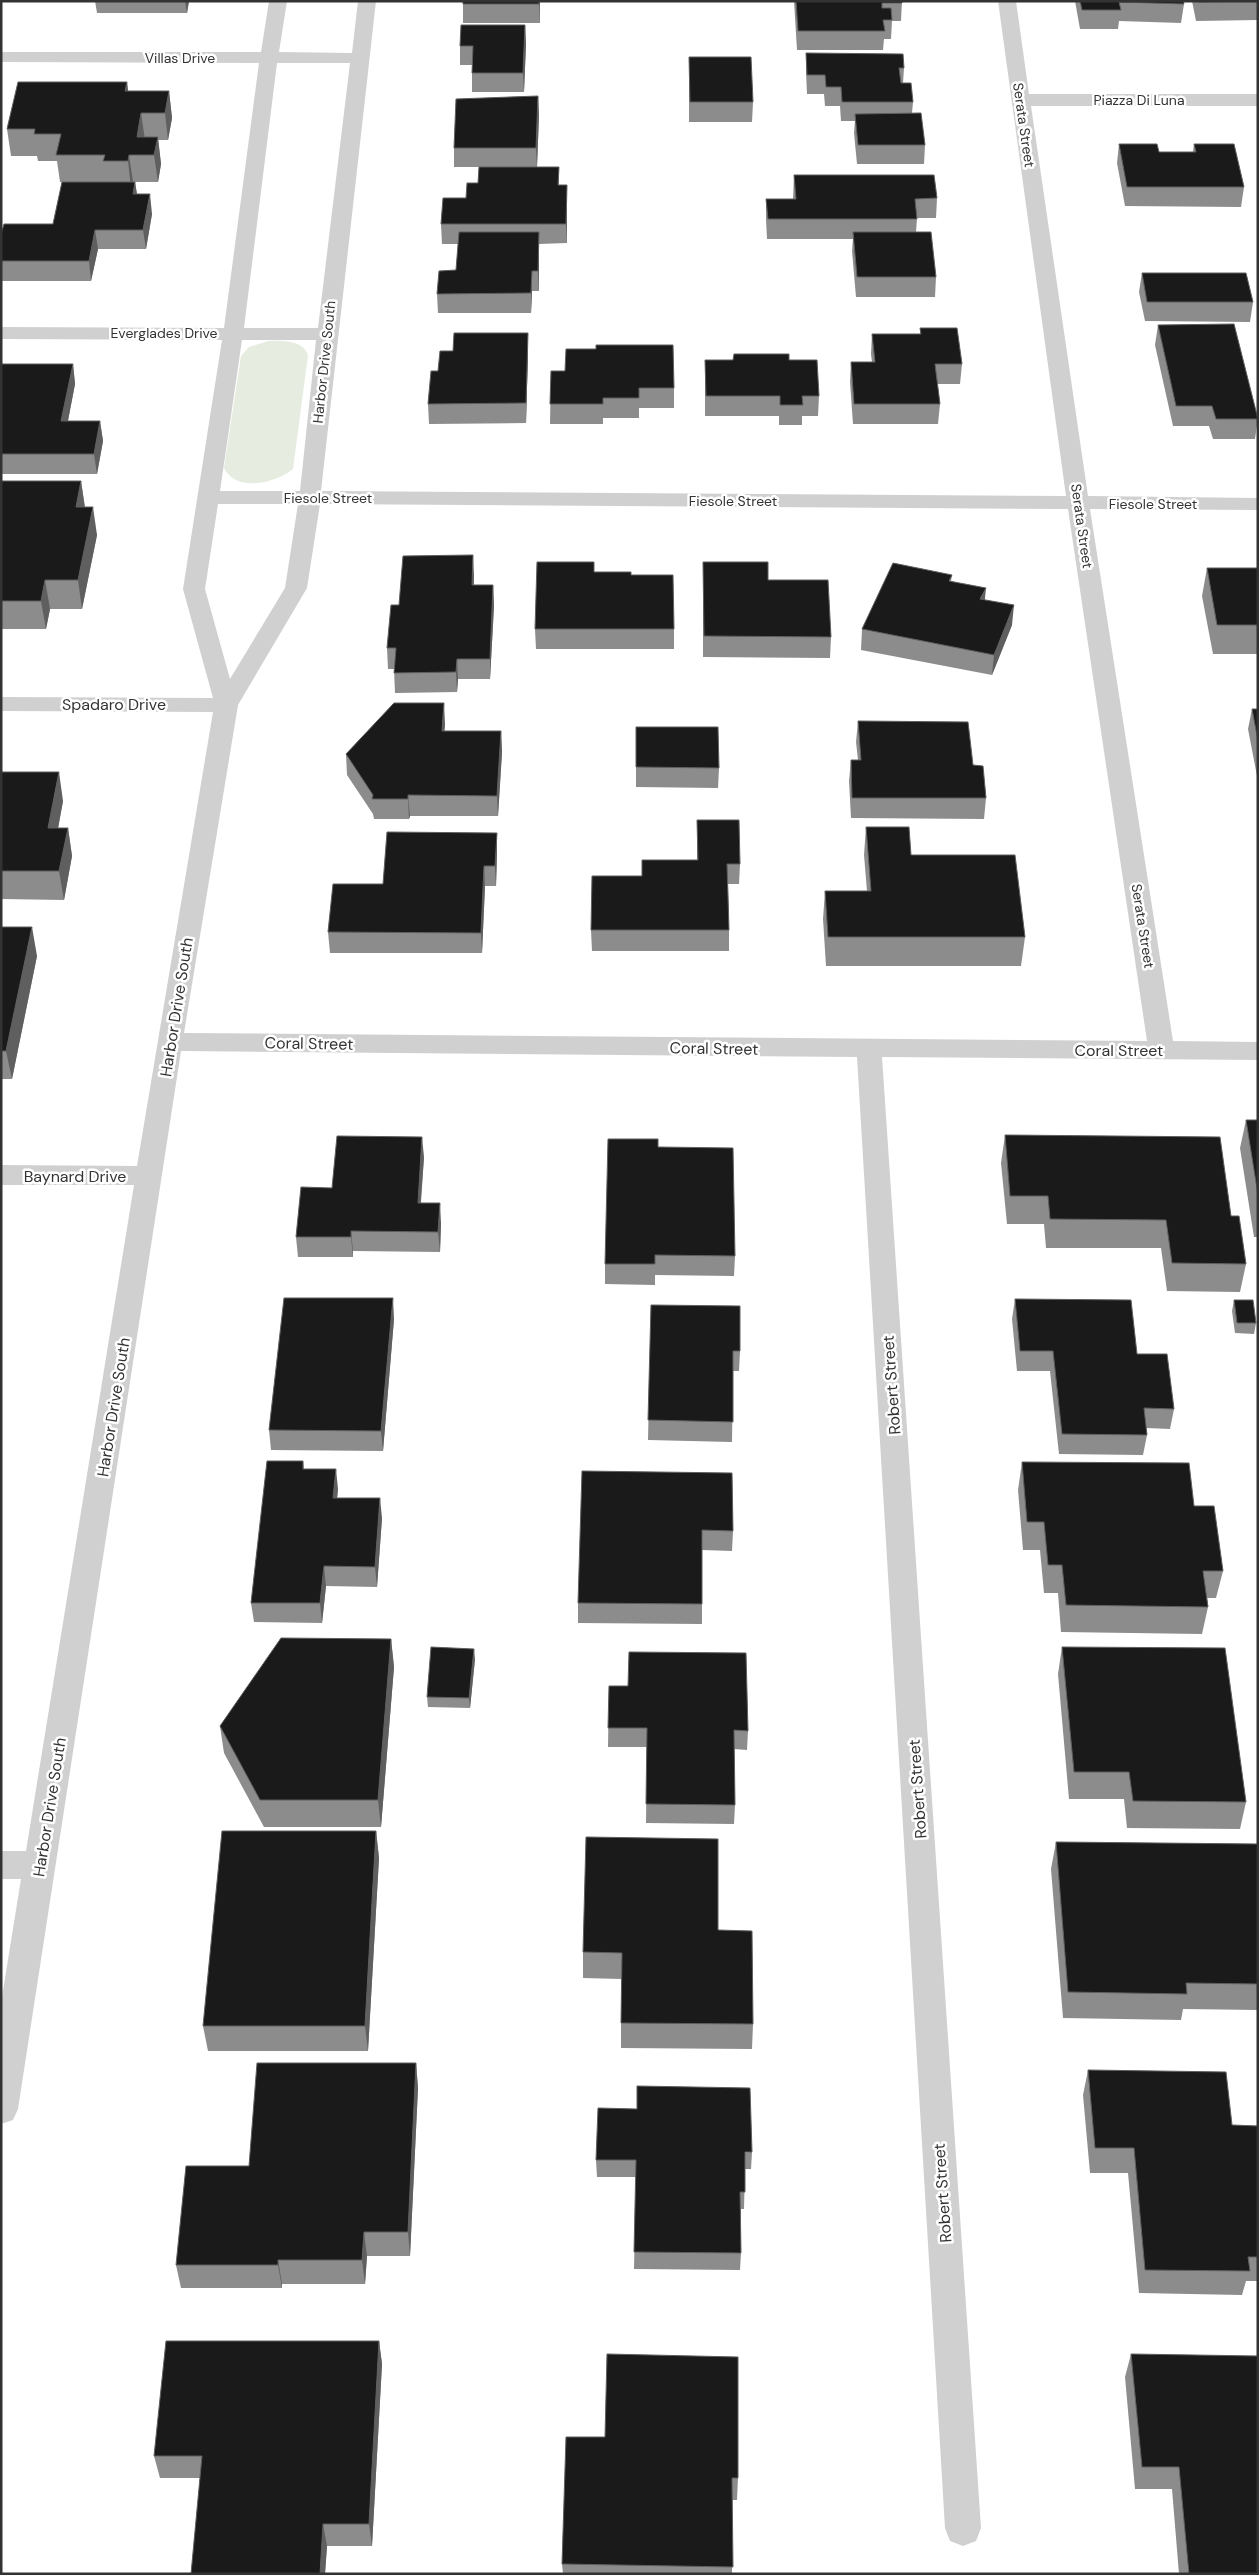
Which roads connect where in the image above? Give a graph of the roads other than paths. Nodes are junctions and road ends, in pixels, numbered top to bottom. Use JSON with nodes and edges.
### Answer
{"nodes":[{"id":1,"x":278,"y":1,"type":"edge"},
{"id":2,"x":367,"y":1,"type":"edge"},
{"id":3,"x":1007,"y":1,"type":"edge"},
{"id":4,"x":1,"y":57,"type":"edge"},
{"id":5,"x":268,"y":58,"type":"junction"},
{"id":6,"x":360,"y":58,"type":"junction"},
{"id":7,"x":1021,"y":100,"type":"junction"},
{"id":8,"x":1258,"y":100,"type":"edge"},
{"id":9,"x":1,"y":332,"type":"edge"},
{"id":10,"x":233,"y":334,"type":"junction"},
{"id":11,"x":327,"y":334,"type":"junction"},
{"id":12,"x":208,"y":497,"type":"junction"},
{"id":13,"x":310,"y":498,"type":"junction"},
{"id":14,"x":1078,"y":503,"type":"junction"},
{"id":15,"x":1258,"y":504,"type":"edge"},
{"id":16,"x":1,"y":704,"type":"edge"},
{"id":17,"x":226,"y":705,"type":"junction"},
{"id":18,"x":170,"y":1042,"type":"junction"},
{"id":19,"x":869,"y":1049,"type":"junction"},
{"id":20,"x":1161,"y":1050,"type":"junction"},
{"id":21,"x":1258,"y":1051,"type":"edge"},
{"id":22,"x":1,"y":1175,"type":"edge"},
{"id":23,"x":150,"y":1176,"type":"junction"},
{"id":24,"x":1,"y":1865,"type":"edge"},
{"id":25,"x":40,"y":1865,"type":"junction"},
{"id":26,"x":1,"y":2110,"type":"edge"},
{"id":27,"x":963,"y":2528,"type":"dead end"}],
"edges":[{"from":1,"to":5,"type":"street","name":"Harbor Drive South"},
{"from":2,"to":6,"type":"street","name":"Harbor Drive South"},
{"from":3,"to":7,"type":"street","name":"Serata Street"},
{"from":4,"to":5,"type":"street","name":"Villas Drive"},
{"from":5,"to":6,"type":"street","name":"Villas Drive"},
{"from":5,"to":10,"type":"street","name":"Harbor Drive South"},
{"from":6,"to":11,"type":"street","name":"Harbor Drive South"},
{"from":7,"to":8,"type":"street","name":"Piazza Di Luna"},
{"from":7,"to":14,"type":"street","name":"Serata Street"},
{"from":9,"to":10,"type":"street","name":"Everglades Drive"},
{"from":10,"to":11,"type":"street","name":"Everglades Drive"},
{"from":10,"to":12,"type":"street","name":"Harbor Drive South"},
{"from":11,"to":13,"type":"street","name":"Harbor Drive South"},
{"from":12,"to":13,"type":"street","name":"Fiesole Street"},
{"from":12,"to":17,"type":"street","name":"Harbor Drive South"},
{"from":13,"to":14,"type":"street","name":"Fiesole Street"},
{"from":13,"to":17,"type":"street","name":"Harbor Drive South"},
{"from":14,"to":15,"type":"street","name":"Fiesole Street"},
{"from":14,"to":20,"type":"street","name":"Serata Street"},
{"from":16,"to":17,"type":"street","name":"Spadaro Drive"},
{"from":17,"to":18,"type":"street","name":"Harbor Drive South"},
{"from":18,"to":19,"type":"street","name":"Coral Street"},
{"from":18,"to":23,"type":"street","name":"Harbor Drive South"},
{"from":19,"to":20,"type":"street","name":"Coral Street"},
{"from":19,"to":27,"type":"street","name":"Robert Street"},
{"from":20,"to":21,"type":"street","name":"Coral Street"},
{"from":22,"to":23,"type":"street","name":"Baynard Drive"},
{"from":23,"to":25,"type":"street","name":"Harbor Drive South"},
{"from":24,"to":25,"type":"street"},
{"from":25,"to":26,"type":"street","name":"Harbor Drive South"}]}
